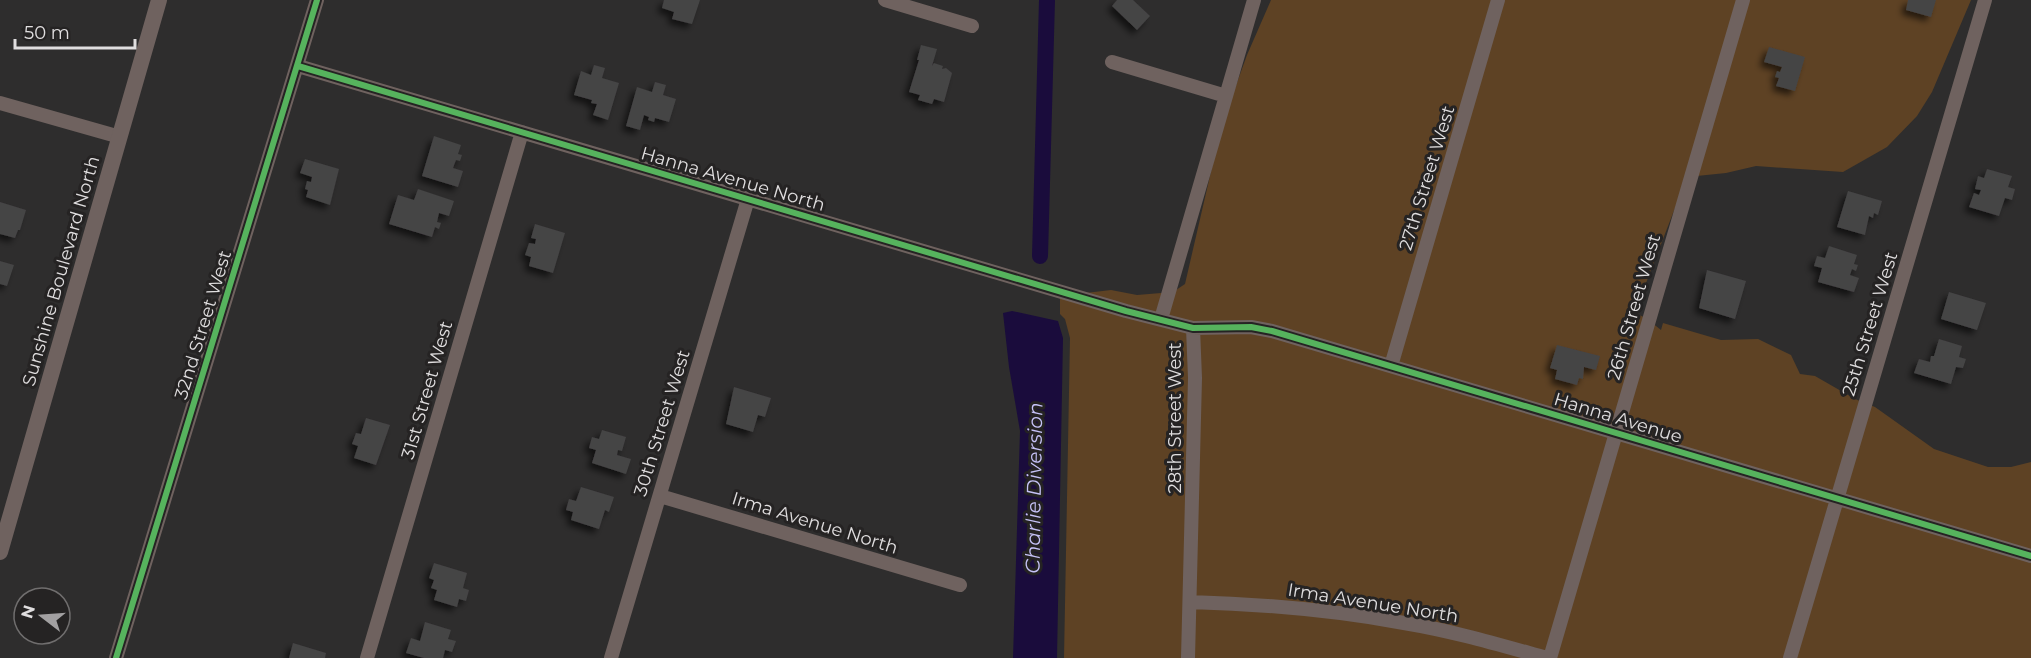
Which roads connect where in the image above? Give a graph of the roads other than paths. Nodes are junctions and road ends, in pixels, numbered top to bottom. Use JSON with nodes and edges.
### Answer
{"nodes":[{"id":1,"x":159,"y":0,"type":"edge"},
{"id":2,"x":317,"y":0,"type":"edge"},
{"id":3,"x":885,"y":0,"type":"edge"},
{"id":4,"x":1254,"y":0,"type":"edge"},
{"id":5,"x":1498,"y":0,"type":"edge"},
{"id":6,"x":1743,"y":0,"type":"edge"},
{"id":7,"x":1985,"y":0,"type":"edge"},
{"id":8,"x":972,"y":26,"type":"dead end"},
{"id":9,"x":1112,"y":62,"type":"dead end"},
{"id":10,"x":298,"y":66,"type":"junction"},
{"id":11,"x":1226,"y":96,"type":"junction"},
{"id":12,"x":0,"y":103,"type":"edge"},
{"id":13,"x":522,"y":132,"type":"junction"},
{"id":14,"x":120,"y":137,"type":"junction"},
{"id":15,"x":748,"y":199,"type":"junction"},
{"id":16,"x":1161,"y":319,"type":"junction"},
{"id":17,"x":1193,"y":328,"type":"junction"},
{"id":18,"x":1391,"y":366,"type":"junction"},
{"id":19,"x":1616,"y":434,"type":"junction"},
{"id":20,"x":660,"y":496,"type":"junction"},
{"id":21,"x":1837,"y":498,"type":"junction"},
{"id":22,"x":0,"y":552,"type":"edge"},
{"id":23,"x":2031,"y":556,"type":"edge"},
{"id":24,"x":960,"y":585,"type":"dead end"},
{"id":25,"x":1190,"y":602,"type":"junction"},
{"id":26,"x":116,"y":658,"type":"edge"},
{"id":27,"x":367,"y":658,"type":"edge"},
{"id":28,"x":611,"y":658,"type":"edge"},
{"id":29,"x":1188,"y":658,"type":"edge"},
{"id":30,"x":1548,"y":658,"type":"edge"},
{"id":31,"x":1790,"y":658,"type":"edge"}],
"edges":[{"from":1,"to":14,"type":"street","name":"Sunshine Boulevard North"},
{"from":2,"to":10,"type":"street","name":"32nd Street West"},
{"from":3,"to":8,"type":"street"},
{"from":4,"to":11,"type":"street","name":"28th Street West"},
{"from":5,"to":18,"type":"street","name":"27th Street West"},
{"from":6,"to":19,"type":"street","name":"26th Street West"},
{"from":7,"to":21,"type":"street","name":"25th Street West"},
{"from":9,"to":11,"type":"street"},
{"from":10,"to":13,"type":"street","name":"Hanna Avenue North"},
{"from":10,"to":26,"type":"street","name":"32nd Street West"},
{"from":11,"to":16,"type":"street","name":"28th Street West"},
{"from":12,"to":14,"type":"street"},
{"from":13,"to":15,"type":"street","name":"Hanna Avenue North"},
{"from":13,"to":27,"type":"street","name":"31st Street West"},
{"from":14,"to":22,"type":"street","name":"Sunshine Boulevard North"},
{"from":15,"to":16,"type":"street","name":"Hanna Avenue North"},
{"from":15,"to":20,"type":"street","name":"30th Street West"},
{"from":16,"to":17,"type":"street","name":"28th Street West"},
{"from":17,"to":18,"type":"street","name":"Hanna Avenue"},
{"from":17,"to":25,"type":"street","name":"28th Street West"},
{"from":18,"to":19,"type":"street","name":"Hanna Avenue"},
{"from":19,"to":21,"type":"street","name":"Hanna Avenue"},
{"from":19,"to":30,"type":"street","name":"26th Street West"},
{"from":20,"to":24,"type":"street","name":"Irma Avenue North"},
{"from":20,"to":28,"type":"street","name":"30th Street West"},
{"from":21,"to":23,"type":"street","name":"Hanna Avenue"},
{"from":21,"to":31,"type":"street","name":"25th Street West"},
{"from":25,"to":29,"type":"street","name":"28th Street West"},
{"from":25,"to":30,"type":"street","name":"Irma Avenue North"}]}
